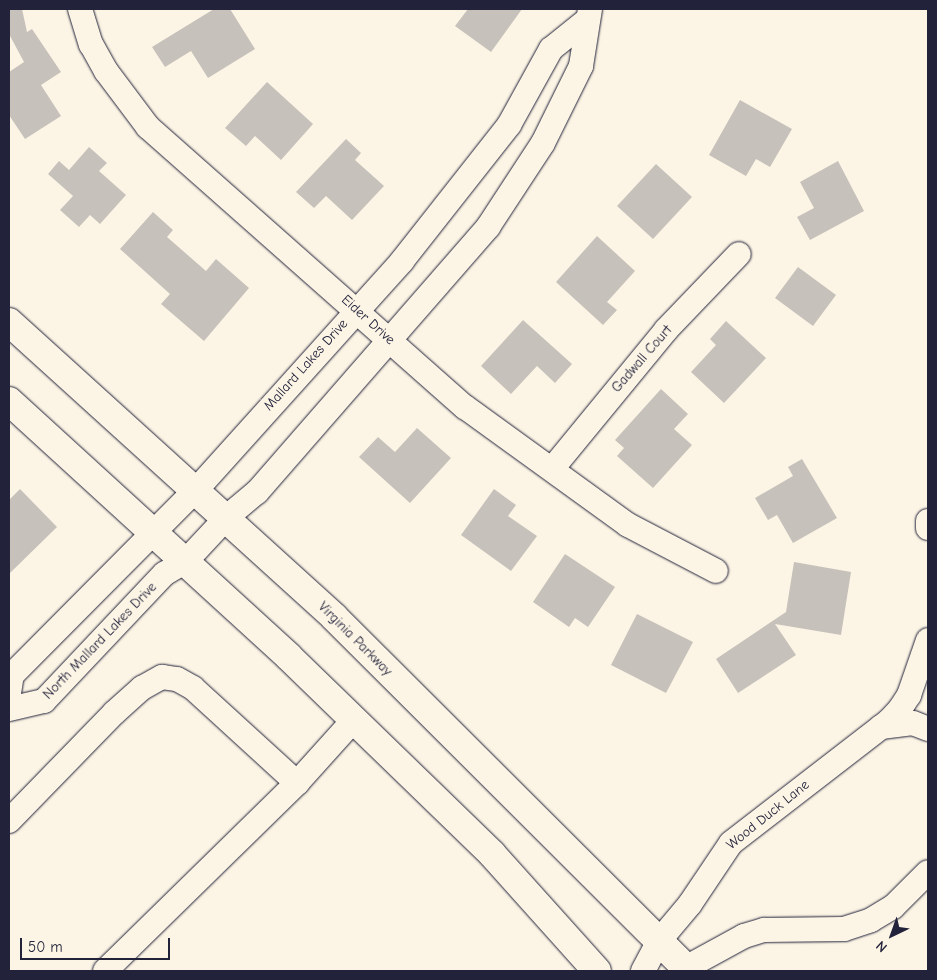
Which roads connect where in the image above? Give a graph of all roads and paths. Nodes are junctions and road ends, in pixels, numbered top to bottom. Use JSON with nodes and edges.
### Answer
{"nodes":[{"id":1,"x":80,"y":9,"type":"edge"},
{"id":2,"x":588,"y":15,"type":"edge"},
{"id":3,"x":739,"y":254,"type":"dead end"},
{"id":4,"x":357,"y":309,"type":"junction"},
{"id":5,"x":9,"y":322,"type":"edge"},
{"id":6,"x":391,"y":341,"type":"junction"},
{"id":7,"x":9,"y":401,"type":"edge"},
{"id":8,"x":552,"y":468,"type":"junction"},
{"id":9,"x":196,"y":490,"type":"junction"},
{"id":10,"x":227,"y":517,"type":"junction"},
{"id":11,"x":928,"y":521,"type":"edge"},
{"id":12,"x":928,"y":528,"type":"edge"},
{"id":13,"x":155,"y":533,"type":"junction"},
{"id":14,"x":186,"y":561,"type":"junction"},
{"id":15,"x":716,"y":571,"type":"dead end"},
{"id":16,"x":928,"y":640,"type":"edge"},
{"id":17,"x":9,"y":693,"type":"edge"},
{"id":18,"x":9,"y":709,"type":"edge"},
{"id":19,"x":352,"y":722,"type":"junction"},
{"id":20,"x":881,"y":727,"type":"junction"},
{"id":21,"x":928,"y":729,"type":"edge"},
{"id":22,"x":297,"y":783,"type":"junction"},
{"id":23,"x":9,"y":821,"type":"edge"},
{"id":24,"x":928,"y":872,"type":"edge"},
{"id":25,"x":659,"y":941,"type":"junction"},
{"id":26,"x":685,"y":970,"type":"edge"},
{"id":27,"x":105,"y":971,"type":"edge"},
{"id":28,"x":597,"y":971,"type":"edge"},
{"id":29,"x":643,"y":971,"type":"edge"}],
"edges":[{"from":1,"to":4,"type":"street","name":"Eider Drive"},
{"from":2,"to":4,"type":"street","name":"Mallard Lakes Drive"},
{"from":2,"to":6,"type":"street","name":"Mallard Lakes Drive"},
{"from":3,"to":8,"type":"street","name":"Gadwall Court"},
{"from":4,"to":6,"type":"street","name":"Eider Drive"},
{"from":4,"to":9,"type":"street","name":"Mallard Lakes Drive"},
{"from":5,"to":9,"type":"main road","name":"Virginia Parkway"},
{"from":6,"to":8,"type":"street","name":"Eider Drive"},
{"from":6,"to":10,"type":"street","name":"Mallard Lakes Drive"},
{"from":7,"to":13,"type":"main road"},
{"from":8,"to":15,"type":"street","name":"Eider Drive"},
{"from":9,"to":10,"type":"main road","name":"Virginia Parkway"},
{"from":9,"to":13,"type":"street","name":"Mallard Lakes Drive"},
{"from":10,"to":14,"type":"street","name":"Mallard Lakes Drive"},
{"from":10,"to":25,"type":"main road","name":"Virginia Parkway"},
{"from":11,"to":12,"type":"street"},
{"from":13,"to":14,"type":"main road"},
{"from":13,"to":17,"type":"street","name":"Mallard Lakes Drive"},
{"from":14,"to":18,"type":"street","name":"North Mallard Lakes Drive"},
{"from":14,"to":19,"type":"main road"},
{"from":16,"to":20,"type":"street","name":"Wood Duck Lane"},
{"from":19,"to":22,"type":"street"},
{"from":19,"to":28,"type":"main road"},
{"from":20,"to":21,"type":"street"},
{"from":20,"to":25,"type":"street","name":"Wood Duck Lane"},
{"from":22,"to":23,"type":"street"},
{"from":22,"to":27,"type":"street"},
{"from":24,"to":26,"type":"street"},
{"from":25,"to":26,"type":"main road","name":"Virginia Parkway"},
{"from":25,"to":29,"type":"street","name":"Wood Duck Lane"}]}
